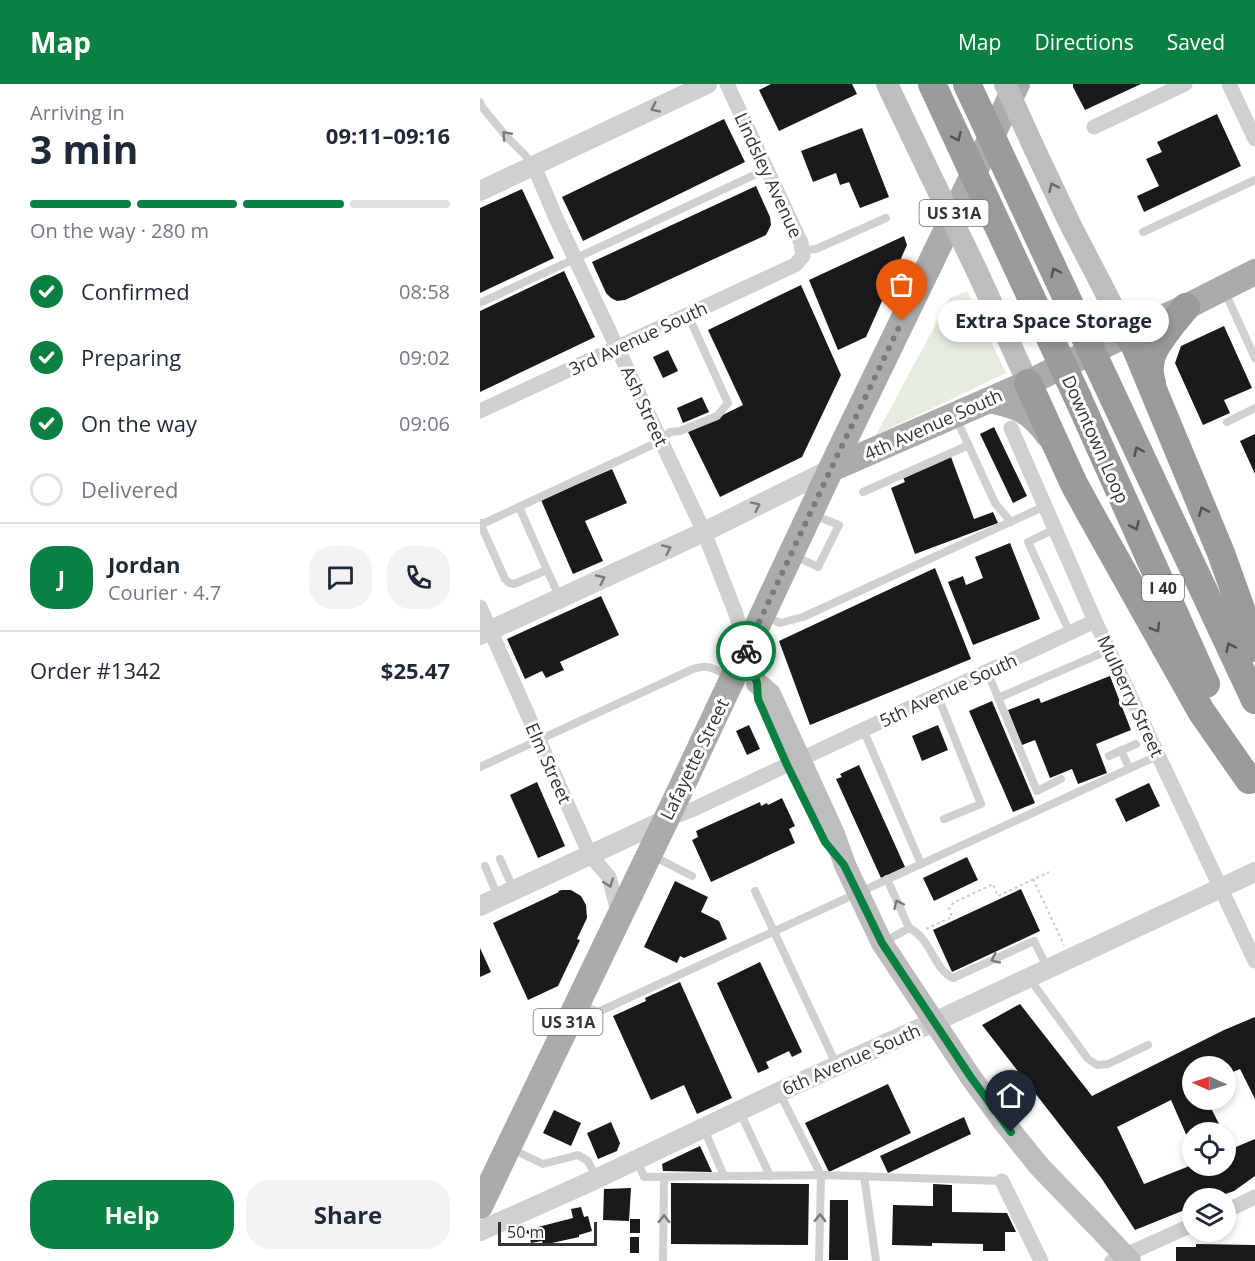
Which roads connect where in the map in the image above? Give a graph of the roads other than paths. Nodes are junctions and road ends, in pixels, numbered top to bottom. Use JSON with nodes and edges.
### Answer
{"nodes":[{"id":1,"x":706,"y":84,"type":"edge"},
{"id":2,"x":727,"y":84,"type":"edge"},
{"id":3,"x":886,"y":84,"type":"edge"},
{"id":4,"x":932,"y":84,"type":"edge"},
{"id":5,"x":967,"y":84,"type":"edge"},
{"id":6,"x":1005,"y":84,"type":"edge"},
{"id":7,"x":1017,"y":84,"type":"edge"},
{"id":8,"x":1185,"y":84,"type":"edge"},
{"id":9,"x":1229,"y":84,"type":"edge"},
{"id":10,"x":480,"y":102,"type":"edge"},
{"id":11,"x":1094,"y":127,"type":"dead end"},
{"id":12,"x":1255,"y":139,"type":"edge"},
{"id":13,"x":534,"y":166,"type":"junction"},
{"id":14,"x":766,"y":169,"type":"junction"},
{"id":15,"x":1255,"y":180,"type":"edge"},
{"id":16,"x":480,"y":191,"type":"edge"},
{"id":17,"x":886,"y":218,"type":"dead end"},
{"id":18,"x":1143,"y":232,"type":"dead end"},
{"id":19,"x":802,"y":250,"type":"junction"},
{"id":20,"x":576,"y":258,"type":"junction"},
{"id":21,"x":795,"y":266,"type":"joint"},
{"id":22,"x":1255,"y":272,"type":"edge"},
{"id":23,"x":1220,"y":290,"type":"junction"},
{"id":24,"x":480,"y":303,"type":"edge"},
{"id":25,"x":1186,"y":308,"type":"junction"},
{"id":26,"x":688,"y":315,"type":"junction"},
{"id":27,"x":1127,"y":334,"type":"junction"},
{"id":28,"x":617,"y":347,"type":"junction"},
{"id":29,"x":1255,"y":358,"type":"edge"},
{"id":30,"x":1028,"y":383,"type":"junction"},
{"id":31,"x":1156,"y":397,"type":"junction"},
{"id":32,"x":989,"y":400,"type":"junction"},
{"id":33,"x":1255,"y":408,"type":"edge"},
{"id":34,"x":480,"y":411,"type":"edge"},
{"id":35,"x":955,"y":415,"type":"junction"},
{"id":36,"x":1227,"y":422,"type":"dead end"},
{"id":37,"x":1011,"y":428,"type":"dead end"},
{"id":38,"x":661,"y":441,"type":"junction"},
{"id":39,"x":969,"y":445,"type":"junction"},
{"id":40,"x":1057,"y":448,"type":"junction"},
{"id":41,"x":831,"y":469,"type":"junction"},
{"id":42,"x":863,"y":492,"type":"dead end"},
{"id":43,"x":1045,"y":506,"type":"junction"},
{"id":44,"x":519,"y":507,"type":"junction"},
{"id":45,"x":1011,"y":522,"type":"junction"},
{"id":46,"x":480,"y":524,"type":"edge"},
{"id":47,"x":1055,"y":529,"type":"junction"},
{"id":48,"x":704,"y":532,"type":"junction"},
{"id":49,"x":547,"y":570,"type":"junction"},
{"id":50,"x":560,"y":598,"type":"junction"},
{"id":51,"x":480,"y":607,"type":"edge"},
{"id":52,"x":763,"y":615,"type":"junction"},
{"id":53,"x":1095,"y":621,"type":"junction"},
{"id":54,"x":485,"y":633,"type":"edge"},
{"id":55,"x":1070,"y":633,"type":"junction"},
{"id":56,"x":1255,"y":648,"type":"edge"},
{"id":57,"x":746,"y":650,"type":"junction"},
{"id":58,"x":1109,"y":650,"type":"junction"},
{"id":59,"x":987,"y":671,"type":"junction"},
{"id":60,"x":745,"y":680,"type":"junction"},
{"id":61,"x":937,"y":694,"type":"junction"},
{"id":62,"x":998,"y":698,"type":"junction"},
{"id":63,"x":1255,"y":700,"type":"edge"},
{"id":64,"x":863,"y":729,"type":"junction"},
{"id":65,"x":539,"y":740,"type":"junction"},
{"id":66,"x":1136,"y":744,"type":"dead end"},
{"id":67,"x":1121,"y":750,"type":"junction"},
{"id":68,"x":1159,"y":755,"type":"junction"},
{"id":69,"x":1109,"y":756,"type":"dead end"},
{"id":70,"x":794,"y":762,"type":"junction"},
{"id":71,"x":480,"y":767,"type":"edge"},
{"id":72,"x":1129,"y":768,"type":"junction"},
{"id":73,"x":1061,"y":779,"type":"dead end"},
{"id":74,"x":1252,"y":788,"type":"edge"},
{"id":75,"x":944,"y":819,"type":"dead end"},
{"id":76,"x":665,"y":820,"type":"junction"},
{"id":77,"x":649,"y":854,"type":"junction"},
{"id":78,"x":590,"y":855,"type":"junction"},
{"id":79,"x":500,"y":859,"type":"dead end"},
{"id":80,"x":921,"y":864,"type":"junction"},
{"id":81,"x":485,"y":866,"type":"dead end"},
{"id":82,"x":1255,"y":872,"type":"edge"},
{"id":83,"x":692,"y":876,"type":"dead end"},
{"id":84,"x":887,"y":879,"type":"junction"},
{"id":85,"x":1222,"y":888,"type":"junction"},
{"id":86,"x":755,"y":891,"type":"dead end"},
{"id":87,"x":858,"y":893,"type":"junction"},
{"id":88,"x":506,"y":894,"type":"junction"},
{"id":89,"x":480,"y":906,"type":"edge"},
{"id":90,"x":619,"y":916,"type":"junction"},
{"id":91,"x":909,"y":928,"type":"junction"},
{"id":92,"x":774,"y":931,"type":"junction"},
{"id":93,"x":882,"y":943,"type":"junction"},
{"id":94,"x":1255,"y":961,"type":"edge"},
{"id":95,"x":1047,"y":969,"type":"junction"},
{"id":96,"x":1029,"y":977,"type":"junction"},
{"id":97,"x":578,"y":1003,"type":"junction"},
{"id":98,"x":934,"y":1022,"type":"junction"},
{"id":99,"x":1148,"y":1045,"type":"dead end"},
{"id":100,"x":837,"y":1065,"type":"junction"},
{"id":101,"x":779,"y":1092,"type":"junction"},
{"id":102,"x":740,"y":1111,"type":"junction"},
{"id":103,"x":703,"y":1128,"type":"junction"},
{"id":104,"x":508,"y":1147,"type":"junction"},
{"id":105,"x":636,"y":1159,"type":"junction"},
{"id":106,"x":724,"y":1176,"type":"junction"},
{"id":107,"x":770,"y":1176,"type":"junction"},
{"id":108,"x":821,"y":1176,"type":"junction"},
{"id":109,"x":864,"y":1176,"type":"junction"},
{"id":110,"x":664,"y":1177,"type":"junction"},
{"id":111,"x":596,"y":1179,"type":"junction"},
{"id":112,"x":1002,"y":1181,"type":"joint"},
{"id":113,"x":483,"y":1190,"type":"edge"},
{"id":114,"x":1255,"y":1197,"type":"edge"},
{"id":115,"x":1236,"y":1206,"type":"edge"},
{"id":116,"x":1182,"y":1230,"type":"edge"},
{"id":117,"x":480,"y":1231,"type":"edge"},
{"id":118,"x":663,"y":1261,"type":"edge"},
{"id":119,"x":819,"y":1261,"type":"edge"},
{"id":120,"x":876,"y":1261,"type":"edge"},
{"id":121,"x":1041,"y":1261,"type":"edge"},
{"id":122,"x":1112,"y":1261,"type":"edge"},
{"id":123,"x":1130,"y":1261,"type":"edge"}],
"edges":[{"from":1,"to":13,"type":"street","one_way":true},
{"from":2,"to":14,"type":"street","name":"Lindsley Avenue"},
{"from":3,"to":30,"type":"main road","bridge":true},
{"from":4,"to":74,"type":"highway","name":"Downtown Loop","number":"I 40","one_way":true,"bridge":true},
{"from":63,"to":5,"type":"highway","name":"Downtown Loop","number":"I 40","one_way":true,"bridge":true},
{"from":27,"to":6,"type":"main road","one_way":true,"bridge":true},
{"from":7,"to":41,"type":"main road","name":"Lafayette Street","number":"US 31A"},
{"from":8,"to":11,"type":"street"},
{"from":9,"to":12,"type":"street"},
{"from":13,"to":10,"type":"lane","one_way":true},
{"from":13,"to":16,"type":"street"},
{"from":13,"to":20,"type":"street","name":"Ash Street"},
{"from":14,"to":19,"type":"street","name":"Lindsley Avenue"},
{"from":14,"to":20,"type":"lane"},
{"from":15,"to":18,"type":"lane"},
{"from":17,"to":19,"type":"lane"},
{"from":19,"to":21,"type":"street","name":"Lindsley Avenue"},
{"from":20,"to":24,"type":"lane"},
{"from":20,"to":28,"type":"street","name":"Ash Street"},
{"from":21,"to":26,"type":"street","name":"3rd Avenue South"},
{"from":22,"to":23,"type":"main road","name":"4th Avenue South"},
{"from":23,"to":25,"type":"main road","name":"4th Avenue South"},
{"from":23,"to":29,"type":"lane"},
{"from":25,"to":27,"type":"main road","name":"4th Avenue South"},
{"from":25,"to":31,"type":"highway"},
{"from":26,"to":28,"type":"street","name":"3rd Avenue South"},
{"from":26,"to":38,"type":"lane"},
{"from":27,"to":30,"type":"main road","name":"4th Avenue South"},
{"from":27,"to":31,"type":"highway"},
{"from":28,"to":34,"type":"street","name":"3rd Avenue South"},
{"from":28,"to":38,"type":"street","name":"Ash Street"},
{"from":30,"to":32,"type":"main road","name":"4th Avenue South"},
{"from":30,"to":40,"type":"highway"},
{"from":56,"to":31,"type":"highway","one_way":true},
{"from":32,"to":35,"type":"main road","name":"4th Avenue South"},
{"from":32,"to":40,"type":"main road"},
{"from":33,"to":36,"type":"lane"},
{"from":35,"to":39,"type":"lane"},
{"from":35,"to":41,"type":"main road","name":"4th Avenue South"},
{"from":37,"to":43,"type":"street","name":"Mulberry Street"},
{"from":38,"to":44,"type":"lane"},
{"from":38,"to":48,"type":"street","name":"Ash Street"},
{"from":39,"to":42,"type":"lane"},
{"from":39,"to":45,"type":"lane"},
{"from":40,"to":74,"type":"highway","one_way":true},
{"from":48,"to":41,"type":"street","name":"4th Avenue South","one_way":true},
{"from":41,"to":52,"type":"main road","name":"Lafayette Street","number":"US 31A"},
{"from":43,"to":45,"type":"lane"},
{"from":43,"to":47,"type":"street","name":"Mulberry Street"},
{"from":44,"to":46,"type":"lane"},
{"from":44,"to":49,"type":"lane"},
{"from":45,"to":52,"type":"lane"},
{"from":46,"to":49,"type":"lane"},
{"from":47,"to":53,"type":"street","name":"Mulberry Street"},
{"from":47,"to":55,"type":"lane"},
{"from":50,"to":48,"type":"street","name":"4th Avenue South","one_way":true},
{"from":48,"to":57,"type":"street","name":"Ash Street"},
{"from":49,"to":50,"type":"lane"},
{"from":50,"to":54,"type":"street","name":"4th Avenue South"},
{"from":51,"to":54,"type":"street","name":"Elm Street"},
{"from":52,"to":57,"type":"main road","name":"Lafayette Street","number":"US 31A"},
{"from":53,"to":55,"type":"street","name":"5th Avenue South"},
{"from":53,"to":58,"type":"street","name":"Mulberry Street"},
{"from":54,"to":65,"type":"street","name":"Elm Street"},
{"from":55,"to":59,"type":"street","name":"5th Avenue South"},
{"from":57,"to":60,"type":"main road","name":"Lafayette Street","number":"US 31A"},
{"from":58,"to":62,"type":"lane"},
{"from":58,"to":68,"type":"street","name":"Mulberry Street"},
{"from":59,"to":61,"type":"street","name":"5th Avenue South"},
{"from":59,"to":62,"type":"lane"},
{"from":60,"to":65,"type":"lane"},
{"from":60,"to":70,"type":"main road"},
{"from":60,"to":76,"type":"main road","name":"Lafayette Street","number":"US 31A"},
{"from":61,"to":64,"type":"street","name":"5th Avenue South"},
{"from":61,"to":75,"type":"lane"},
{"from":62,"to":73,"type":"lane"},
{"from":64,"to":70,"type":"street","name":"5th Avenue South"},
{"from":64,"to":80,"type":"lane"},
{"from":65,"to":71,"type":"lane"},
{"from":65,"to":78,"type":"street","name":"Elm Street"},
{"from":66,"to":67,"type":"lane"},
{"from":67,"to":69,"type":"lane"},
{"from":67,"to":72,"type":"lane"},
{"from":68,"to":72,"type":"lane"},
{"from":68,"to":85,"type":"street","name":"Mulberry Street"},
{"from":70,"to":76,"type":"street","name":"5th Avenue South"},
{"from":70,"to":87,"type":"main road"},
{"from":72,"to":80,"type":"lane"},
{"from":76,"to":77,"type":"main road","name":"Lafayette Street","number":"US 31A"},
{"from":76,"to":78,"type":"street","name":"5th Avenue South"},
{"from":77,"to":83,"type":"lane"},
{"from":77,"to":90,"type":"main road","name":"Lafayette Street","number":"US 31A"},
{"from":78,"to":88,"type":"street","name":"5th Avenue South"},
{"from":78,"to":90,"type":"street","name":"Elm Street","one_way":true},
{"from":79,"to":88,"type":"lane"},
{"from":80,"to":84,"type":"lane"},
{"from":81,"to":88,"type":"lane"},
{"from":82,"to":85,"type":"street","name":"6th Avenue South"},
{"from":84,"to":87,"type":"lane"},
{"from":91,"to":84,"type":"lane","one_way":true},
{"from":85,"to":94,"type":"street","name":"Mulberry Street"},
{"from":85,"to":95,"type":"street","name":"6th Avenue South"},
{"from":86,"to":92,"type":"lane"},
{"from":87,"to":92,"type":"lane"},
{"from":87,"to":93,"type":"main road"},
{"from":88,"to":89,"type":"street","name":"5th Avenue South"},
{"from":90,"to":97,"type":"main road","name":"Lafayette Street","number":"US 31A"},
{"from":91,"to":93,"type":"lane"},
{"from":95,"to":91,"type":"lane","one_way":true},
{"from":92,"to":97,"type":"lane"},
{"from":92,"to":100,"type":"lane"},
{"from":93,"to":98,"type":"main road"},
{"from":95,"to":96,"type":"street","name":"6th Avenue South"},
{"from":96,"to":98,"type":"street","name":"6th Avenue South"},
{"from":96,"to":99,"type":"lane"},
{"from":97,"to":104,"type":"main road","name":"Lafayette Street","number":"US 31A"},
{"from":98,"to":100,"type":"street","name":"6th Avenue South"},
{"from":98,"to":123,"type":"main road","bridge":true},
{"from":100,"to":101,"type":"street","name":"6th Avenue South"},
{"from":101,"to":102,"type":"street","name":"6th Avenue South"},
{"from":101,"to":108,"type":"lane"},
{"from":102,"to":103,"type":"street","name":"6th Avenue South"},
{"from":102,"to":107,"type":"lane"},
{"from":103,"to":105,"type":"street","name":"6th Avenue South"},
{"from":103,"to":106,"type":"lane"},
{"from":104,"to":111,"type":"lane"},
{"from":104,"to":113,"type":"main road","name":"Lafayette Street","number":"US 31A"},
{"from":105,"to":110,"type":"lane"},
{"from":105,"to":111,"type":"street","name":"6th Avenue South"},
{"from":106,"to":107,"type":"lane"},
{"from":106,"to":110,"type":"lane"},
{"from":107,"to":108,"type":"lane"},
{"from":108,"to":109,"type":"lane"},
{"from":119,"to":108,"type":"lane","one_way":true},
{"from":109,"to":112,"type":"lane"},
{"from":109,"to":120,"type":"lane"},
{"from":118,"to":110,"type":"lane","one_way":true},
{"from":111,"to":117,"type":"street","name":"6th Avenue South"},
{"from":112,"to":121,"type":"street"},
{"from":114,"to":115,"type":"street"},
{"from":116,"to":122,"type":"street"}]}
